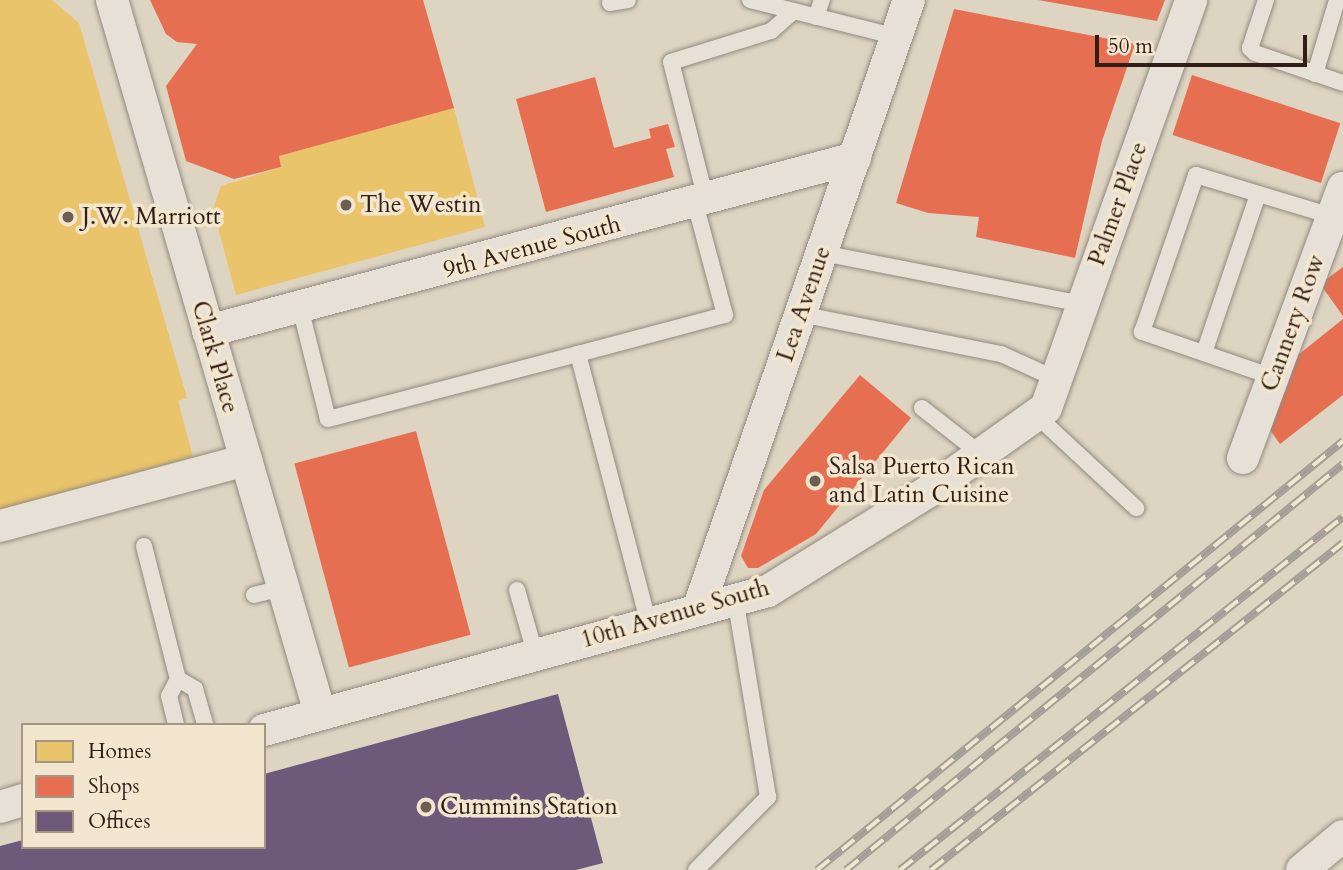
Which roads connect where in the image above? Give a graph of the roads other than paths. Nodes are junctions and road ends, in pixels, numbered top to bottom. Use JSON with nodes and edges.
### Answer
{"nodes":[{"id":1,"x":111,"y":0,"type":"edge"},
{"id":2,"x":628,"y":0,"type":"edge"},
{"id":3,"x":750,"y":0,"type":"edge"},
{"id":4,"x":822,"y":0,"type":"edge"},
{"id":5,"x":909,"y":0,"type":"edge"},
{"id":6,"x":1191,"y":0,"type":"edge"},
{"id":7,"x":1266,"y":0,"type":"edge"},
{"id":8,"x":1337,"y":0,"type":"edge"},
{"id":9,"x":610,"y":3,"type":"dead end"},
{"id":10,"x":794,"y":11,"type":"junction"},
{"id":11,"x":816,"y":17,"type":"junction"},
{"id":12,"x":897,"y":37,"type":"junction"},
{"id":13,"x":1314,"y":74,"type":"junction"},
{"id":14,"x":1343,"y":83,"type":"edge"},
{"id":15,"x":855,"y":158,"type":"junction"},
{"id":16,"x":1258,"y":194,"type":"junction"},
{"id":17,"x":701,"y":202,"type":"junction"},
{"id":18,"x":1338,"y":202,"type":"edge"},
{"id":19,"x":822,"y":253,"type":"junction"},
{"id":20,"x":1083,"y":304,"type":"junction"},
{"id":21,"x":300,"y":307,"type":"junction"},
{"id":22,"x":800,"y":314,"type":"junction"},
{"id":23,"x":208,"y":331,"type":"junction"},
{"id":24,"x":1204,"y":353,"type":"junction"},
{"id":25,"x":578,"y":354,"type":"junction"},
{"id":26,"x":1273,"y":377,"type":"junction"},
{"id":27,"x":1046,"y":401,"type":"junction"},
{"id":28,"x":922,"y":408,"type":"dead end"},
{"id":29,"x":982,"y":455,"type":"junction"},
{"id":30,"x":1243,"y":458,"type":"dead end"},
{"id":31,"x":246,"y":460,"type":"junction"},
{"id":32,"x":1136,"y":508,"type":"dead end"},
{"id":33,"x":0,"y":526,"type":"edge"},
{"id":34,"x":144,"y":546,"type":"dead end"},
{"id":35,"x":517,"y":590,"type":"dead end"},
{"id":36,"x":735,"y":598,"type":"junction"},
{"id":37,"x":699,"y":607,"type":"junction"},
{"id":38,"x":648,"y":621,"type":"junction"},
{"id":39,"x":535,"y":653,"type":"junction"},
{"id":40,"x":178,"y":679,"type":"junction"},
{"id":41,"x":320,"y":713,"type":"junction"},
{"id":42,"x":176,"y":723,"type":"edge"},
{"id":43,"x":204,"y":723,"type":"edge"},
{"id":44,"x":266,"y":729,"type":"edge"},
{"id":45,"x":21,"y":801,"type":"edge"},
{"id":46,"x":0,"y":807,"type":"edge"},
{"id":47,"x":1343,"y":836,"type":"edge"},
{"id":48,"x":696,"y":870,"type":"edge"},
{"id":49,"x":1302,"y":870,"type":"edge"}],
"edges":[{"from":1,"to":23,"type":"street","name":"Clark Place"},
{"from":2,"to":9,"type":"lane"},
{"from":3,"to":10,"type":"lane"},
{"from":4,"to":11,"type":"lane"},
{"from":5,"to":12,"type":"street","name":"Lea Avenue"},
{"from":6,"to":20,"type":"street","name":"Palmer Place"},
{"from":7,"to":13,"type":"lane"},
{"from":8,"to":13,"type":"lane"},
{"from":10,"to":11,"type":"lane"},
{"from":10,"to":17,"type":"lane"},
{"from":11,"to":12,"type":"lane"},
{"from":12,"to":15,"type":"street","name":"Lea Avenue"},
{"from":13,"to":14,"type":"lane"},
{"from":15,"to":17,"type":"street","name":"9th Avenue South"},
{"from":15,"to":19,"type":"street","name":"Lea Avenue"},
{"from":16,"to":18,"type":"lane"},
{"from":16,"to":24,"type":"lane"},
{"from":16,"to":24,"type":"lane"},
{"from":17,"to":21,"type":"street","name":"9th Avenue South"},
{"from":17,"to":25,"type":"lane"},
{"from":18,"to":26,"type":"street","name":"Cannery Row"},
{"from":19,"to":20,"type":"lane"},
{"from":19,"to":22,"type":"street","name":"Lea Avenue"},
{"from":20,"to":27,"type":"street","name":"Palmer Place"},
{"from":21,"to":23,"type":"street","name":"9th Avenue South"},
{"from":21,"to":25,"type":"lane"},
{"from":22,"to":27,"type":"lane"},
{"from":22,"to":37,"type":"street","name":"Lea Avenue"},
{"from":23,"to":31,"type":"street","name":"Clark Place"},
{"from":24,"to":26,"type":"lane"},
{"from":25,"to":38,"type":"lane"},
{"from":26,"to":30,"type":"street","name":"Cannery Row"},
{"from":27,"to":29,"type":"street","name":"10th Avenue South"},
{"from":27,"to":32,"type":"lane"},
{"from":28,"to":29,"type":"lane"},
{"from":29,"to":36,"type":"street","name":"10th Avenue South"},
{"from":31,"to":33,"type":"street"},
{"from":31,"to":41,"type":"street","name":"Clark Place"},
{"from":34,"to":40,"type":"lane"},
{"from":35,"to":39,"type":"lane"},
{"from":36,"to":37,"type":"street","name":"10th Avenue South"},
{"from":36,"to":48,"type":"lane"},
{"from":37,"to":38,"type":"street","name":"10th Avenue South"},
{"from":38,"to":39,"type":"street","name":"10th Avenue South"},
{"from":39,"to":41,"type":"street","name":"10th Avenue South"},
{"from":40,"to":42,"type":"lane"},
{"from":40,"to":43,"type":"lane"},
{"from":41,"to":44,"type":"street","name":"10th Avenue South"},
{"from":45,"to":46,"type":"street"},
{"from":47,"to":49,"type":"street"}]}
